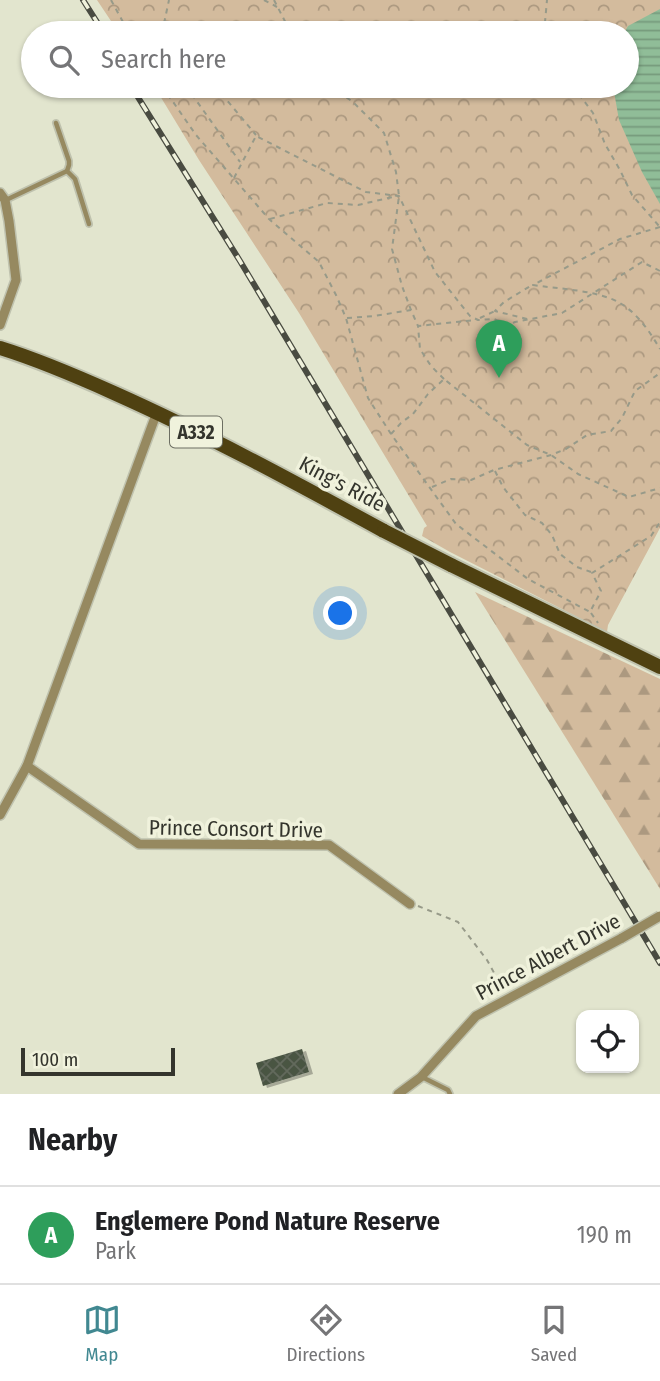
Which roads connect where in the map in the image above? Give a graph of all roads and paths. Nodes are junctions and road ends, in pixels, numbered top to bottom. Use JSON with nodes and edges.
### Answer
{"nodes":[{"id":1,"x":111,"y":0,"type":"edge"},
{"id":2,"x":169,"y":0,"type":"edge"},
{"id":3,"x":264,"y":0,"type":"edge"},
{"id":4,"x":274,"y":0,"type":"edge"},
{"id":5,"x":547,"y":0,"type":"edge"},
{"id":6,"x":278,"y":8,"type":"junction"},
{"id":7,"x":165,"y":20,"type":"edge"},
{"id":8,"x":122,"y":21,"type":"edge"},
{"id":9,"x":285,"y":21,"type":"edge"},
{"id":10,"x":545,"y":21,"type":"edge"},
{"id":11,"x":170,"y":98,"type":"edge"},
{"id":12,"x":194,"y":98,"type":"edge"},
{"id":13,"x":225,"y":98,"type":"edge"},
{"id":14,"x":347,"y":98,"type":"edge"},
{"id":15,"x":582,"y":98,"type":"edge"},
{"id":16,"x":56,"y":123,"type":"dead end"},
{"id":17,"x":257,"y":136,"type":"junction"},
{"id":18,"x":241,"y":164,"type":"junction"},
{"id":19,"x":67,"y":171,"type":"junction"},
{"id":20,"x":234,"y":179,"type":"junction"},
{"id":21,"x":2,"y":196,"type":"edge"},
{"id":22,"x":399,"y":196,"type":"junction"},
{"id":23,"x":269,"y":219,"type":"junction"},
{"id":24,"x":89,"y":224,"type":"dead end"},
{"id":25,"x":660,"y":227,"type":"edge"},
{"id":26,"x":660,"y":271,"type":"edge"},
{"id":27,"x":533,"y":285,"type":"junction"},
{"id":28,"x":594,"y":294,"type":"junction"},
{"id":29,"x":411,"y":310,"type":"junction"},
{"id":30,"x":495,"y":312,"type":"junction"},
{"id":31,"x":345,"y":318,"type":"junction"},
{"id":32,"x":529,"y":319,"type":"junction"},
{"id":33,"x":478,"y":320,"type":"junction"},
{"id":34,"x":0,"y":326,"type":"edge"},
{"id":35,"x":418,"y":326,"type":"junction"},
{"id":36,"x":0,"y":348,"type":"edge"},
{"id":37,"x":660,"y":349,"type":"edge"},
{"id":38,"x":660,"y":373,"type":"edge"},
{"id":39,"x":444,"y":379,"type":"junction"},
{"id":40,"x":157,"y":412,"type":"junction"},
{"id":41,"x":390,"y":434,"type":"junction"},
{"id":42,"x":551,"y":455,"type":"junction"},
{"id":43,"x":494,"y":470,"type":"junction"},
{"id":44,"x":431,"y":488,"type":"junction"},
{"id":45,"x":660,"y":488,"type":"edge"},
{"id":46,"x":660,"y":522,"type":"edge"},
{"id":47,"x":592,"y":573,"type":"junction"},
{"id":48,"x":660,"y":667,"type":"edge"},
{"id":49,"x":27,"y":765,"type":"junction"},
{"id":50,"x":0,"y":815,"type":"edge"},
{"id":51,"x":410,"y":904,"type":"joint"},
{"id":52,"x":660,"y":916,"type":"edge"},
{"id":53,"x":509,"y":998,"type":"junction"},
{"id":54,"x":421,"y":1077,"type":"junction"},
{"id":55,"x":398,"y":1094,"type":"edge"},
{"id":56,"x":450,"y":1094,"type":"edge"}],
"edges":[{"from":1,"to":8,"type":"path"},
{"from":2,"to":7,"type":"path"},
{"from":3,"to":6,"type":"path"},
{"from":4,"to":6,"type":"path"},
{"from":5,"to":10,"type":"path"},
{"from":6,"to":9,"type":"path"},
{"from":11,"to":20,"type":"path"},
{"from":12,"to":18,"type":"path"},
{"from":13,"to":17,"type":"path"},
{"from":14,"to":22,"type":"path"},
{"from":15,"to":25,"type":"path"},
{"from":16,"to":19,"type":"lane"},
{"from":17,"to":18,"type":"path"},
{"from":17,"to":22,"type":"path"},
{"from":18,"to":20,"type":"path"},
{"from":19,"to":21,"type":"lane"},
{"from":19,"to":24,"type":"lane"},
{"from":20,"to":23,"type":"path"},
{"from":21,"to":34,"type":"street"},
{"from":22,"to":23,"type":"path"},
{"from":22,"to":29,"type":"path"},
{"from":22,"to":33,"type":"path"},
{"from":23,"to":31,"type":"path"},
{"from":25,"to":27,"type":"path"},
{"from":26,"to":28,"type":"path"},
{"from":27,"to":28,"type":"path"},
{"from":27,"to":30,"type":"path"},
{"from":28,"to":32,"type":"path"},
{"from":28,"to":37,"type":"path"},
{"from":29,"to":31,"type":"path"},
{"from":29,"to":35,"type":"path"},
{"from":30,"to":32,"type":"path"},
{"from":30,"to":33,"type":"path"},
{"from":31,"to":41,"type":"path"},
{"from":32,"to":33,"type":"path"},
{"from":33,"to":35,"type":"path"},
{"from":35,"to":39,"type":"path"},
{"from":36,"to":40,"type":"main road","name":"King's Ride","number":"A332"},
{"from":38,"to":42,"type":"path"},
{"from":39,"to":41,"type":"path"},
{"from":39,"to":42,"type":"path"},
{"from":40,"to":48,"type":"main road","name":"King's Ride","number":"A332","bridge":true},
{"from":40,"to":49,"type":"street"},
{"from":41,"to":44,"type":"path"},
{"from":42,"to":43,"type":"path"},
{"from":42,"to":45,"type":"path"},
{"from":43,"to":44,"type":"path"},
{"from":43,"to":47,"type":"path"},
{"from":44,"to":47,"type":"path"},
{"from":46,"to":47,"type":"path"},
{"from":49,"to":50,"type":"street"},
{"from":49,"to":51,"type":"street","name":"Prince Consort Drive"},
{"from":51,"to":53,"type":"path"},
{"from":52,"to":53,"type":"street","name":"Prince Albert Drive","bridge":true},
{"from":53,"to":54,"type":"street","name":"Prince Albert Drive"},
{"from":54,"to":55,"type":"street","name":"Prince Albert Drive"},
{"from":54,"to":56,"type":"lane"}]}
